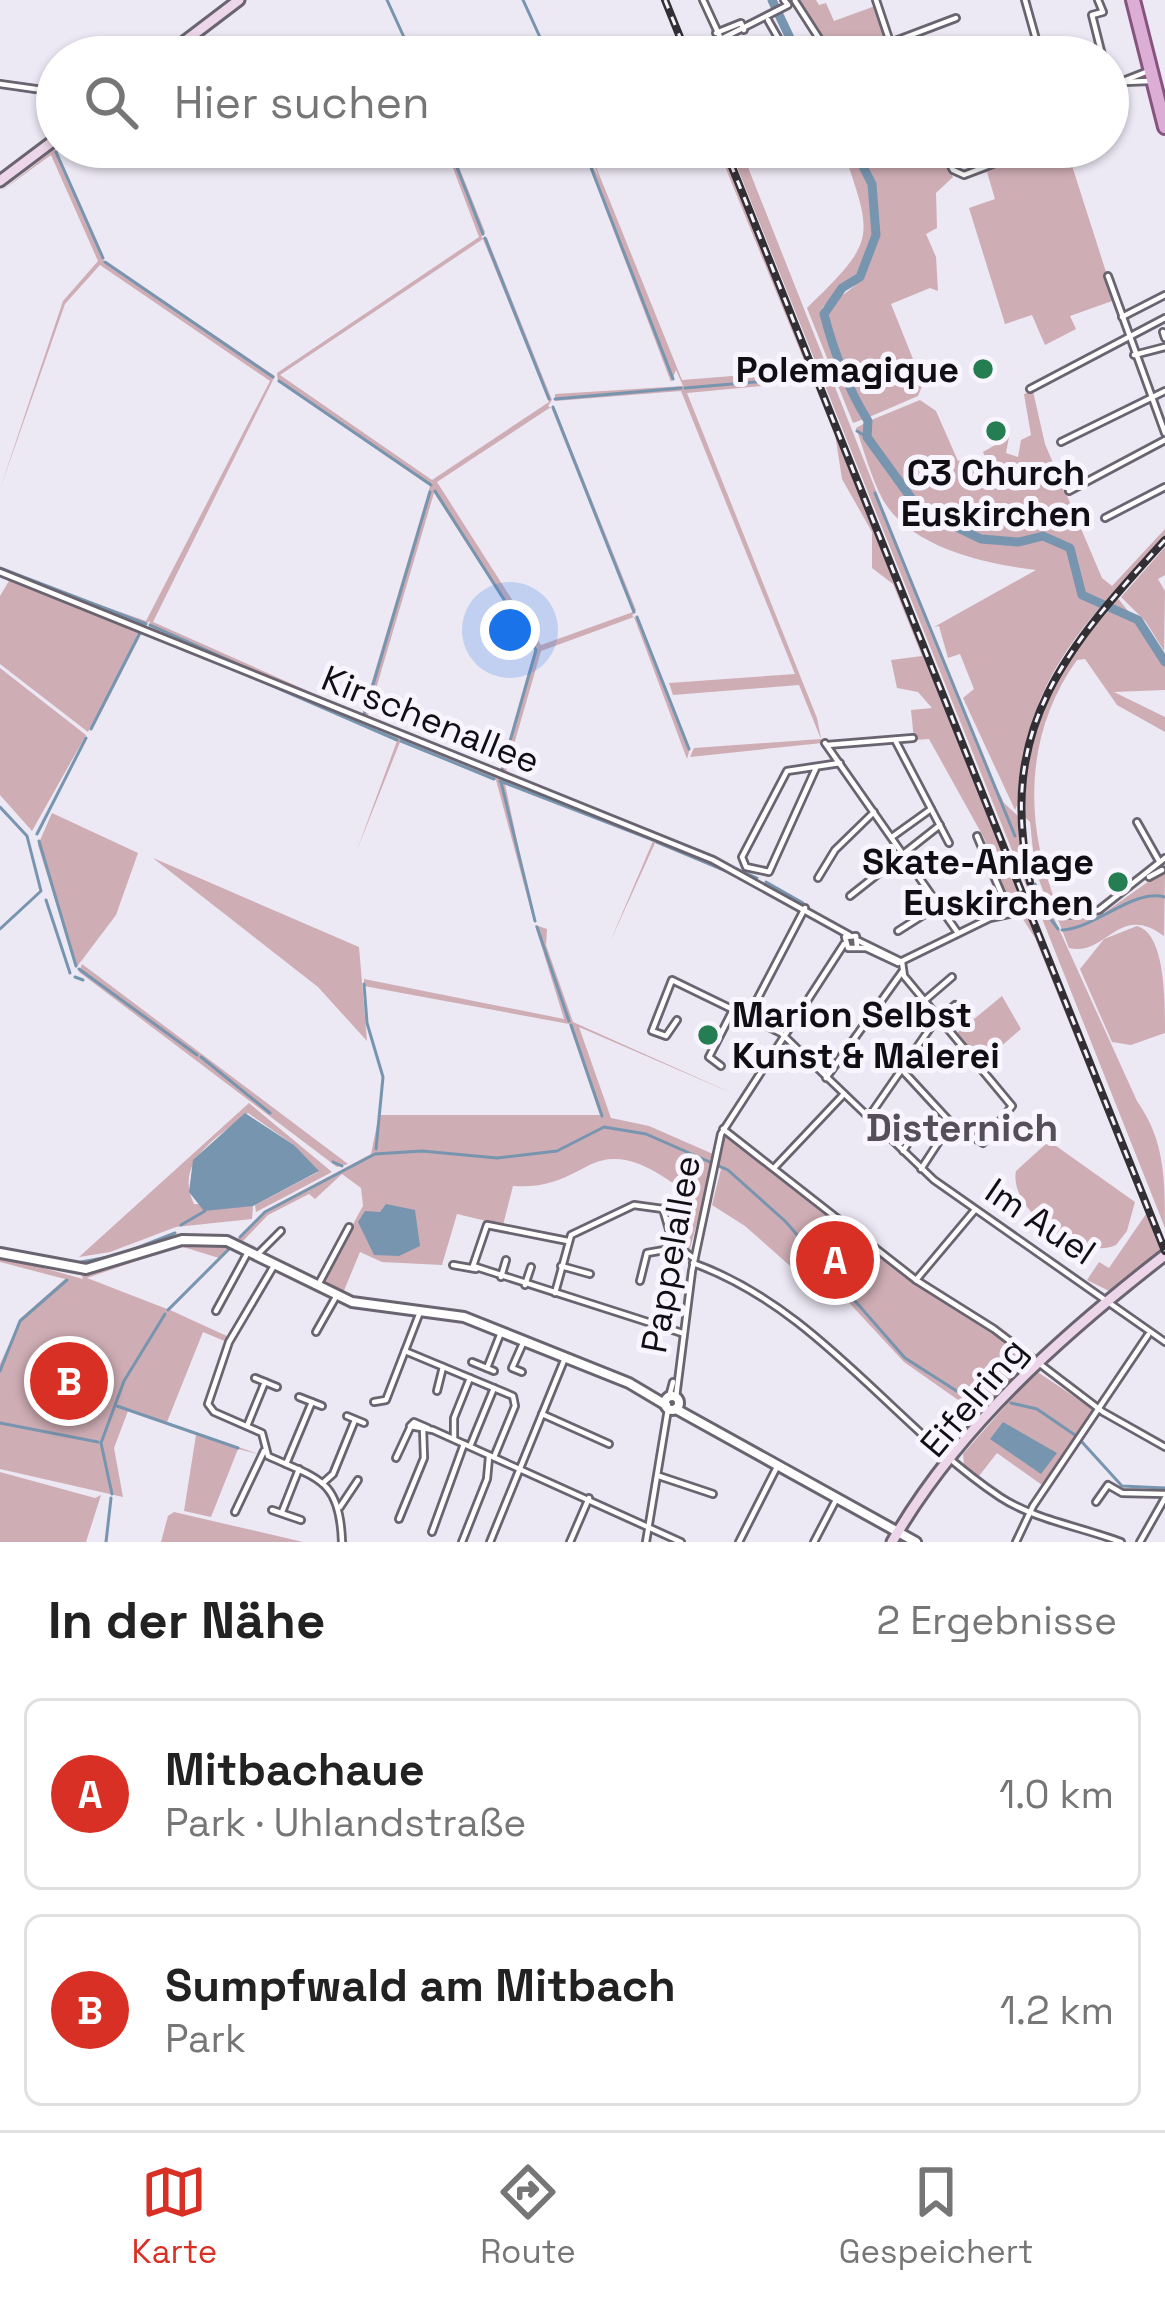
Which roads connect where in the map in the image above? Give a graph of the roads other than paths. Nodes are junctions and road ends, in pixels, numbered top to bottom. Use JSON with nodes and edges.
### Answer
{"nodes":[{"id":1,"x":239,"y":0,"type":"edge"},
{"id":2,"x":703,"y":0,"type":"edge"},
{"id":3,"x":876,"y":0,"type":"edge"},
{"id":4,"x":1025,"y":0,"type":"edge"},
{"id":5,"x":1099,"y":0,"type":"edge"},
{"id":6,"x":1133,"y":0,"type":"edge"},
{"id":7,"x":791,"y":2,"type":"edge"},
{"id":8,"x":956,"y":18,"type":"dead end"},
{"id":9,"x":768,"y":19,"type":"junction"},
{"id":10,"x":192,"y":36,"type":"edge"},
{"id":11,"x":718,"y":36,"type":"joint"},
{"id":12,"x":777,"y":36,"type":"edge"},
{"id":13,"x":815,"y":36,"type":"edge"},
{"id":14,"x":888,"y":36,"type":"edge"},
{"id":15,"x":908,"y":36,"type":"edge"},
{"id":16,"x":1035,"y":36,"type":"edge"},
{"id":17,"x":1096,"y":36,"type":"edge"},
{"id":18,"x":1152,"y":75,"type":"junction"},
{"id":19,"x":1129,"y":81,"type":"edge"},
{"id":20,"x":1129,"y":81,"type":"edge"},
{"id":21,"x":0,"y":84,"type":"edge"},
{"id":22,"x":36,"y":89,"type":"edge"},
{"id":23,"x":1165,"y":128,"type":"edge"},
{"id":24,"x":36,"y":154,"type":"edge"},
{"id":25,"x":954,"y":168,"type":"edge"},
{"id":26,"x":982,"y":168,"type":"edge"},
{"id":27,"x":0,"y":181,"type":"edge"},
{"id":28,"x":1108,"y":277,"type":"dead end"},
{"id":29,"x":1165,"y":295,"type":"edge"},
{"id":30,"x":1122,"y":317,"type":"junction"},
{"id":31,"x":1165,"y":318,"type":"edge"},
{"id":32,"x":1128,"y":338,"type":"junction"},
{"id":33,"x":1165,"y":347,"type":"edge"},
{"id":34,"x":1135,"y":355,"type":"junction"},
{"id":35,"x":1030,"y":389,"type":"dead end"},
{"id":36,"x":1165,"y":391,"type":"edge"},
{"id":37,"x":1150,"y":395,"type":"junction"},
{"id":38,"x":1162,"y":415,"type":"edge"},
{"id":39,"x":1070,"y":427,"type":"dead end"},
{"id":40,"x":1074,"y":435,"type":"junction"},
{"id":41,"x":1165,"y":436,"type":"edge"},
{"id":42,"x":1061,"y":442,"type":"dead end"},
{"id":43,"x":1089,"y":470,"type":"dead end"},
{"id":44,"x":1093,"y":478,"type":"junction"},
{"id":45,"x":1165,"y":487,"type":"edge"},
{"id":46,"x":1069,"y":490,"type":"dead end"},
{"id":47,"x":1116,"y":512,"type":"junction"},
{"id":48,"x":1105,"y":518,"type":"dead end"},
{"id":49,"x":1119,"y":520,"type":"dead end"},
{"id":50,"x":0,"y":572,"type":"edge"},
{"id":51,"x":914,"y":738,"type":"dead end"},
{"id":52,"x":896,"y":740,"type":"junction"},
{"id":53,"x":840,"y":764,"type":"junction"},
{"id":54,"x":816,"y":768,"type":"junction"},
{"id":55,"x":931,"y":808,"type":"junction"},
{"id":56,"x":874,"y":812,"type":"junction"},
{"id":57,"x":1137,"y":822,"type":"dead end"},
{"id":58,"x":940,"y":825,"type":"junction"},
{"id":59,"x":891,"y":837,"type":"junction"},
{"id":60,"x":980,"y":838,"type":"dead end"},
{"id":61,"x":949,"y":843,"type":"dead end"},
{"id":62,"x":902,"y":852,"type":"junction"},
{"id":63,"x":1162,"y":864,"type":"edge"},
{"id":64,"x":818,"y":878,"type":"dead end"},
{"id":65,"x":850,"y":896,"type":"dead end"},
{"id":66,"x":939,"y":904,"type":"junction"},
{"id":67,"x":805,"y":908,"type":"junction"},
{"id":68,"x":1010,"y":914,"type":"junction"},
{"id":69,"x":898,"y":931,"type":"dead end"},
{"id":70,"x":958,"y":933,"type":"junction"},
{"id":71,"x":850,"y":942,"type":"junction"},
{"id":72,"x":902,"y":962,"type":"junction"},
{"id":73,"x":902,"y":972,"type":"junction"},
{"id":74,"x":952,"y":977,"type":"dead end"},
{"id":75,"x":924,"y":1000,"type":"junction"},
{"id":76,"x":734,"y":1008,"type":"junction"},
{"id":77,"x":964,"y":1012,"type":"dead end"},
{"id":78,"x":749,"y":1016,"type":"junction"},
{"id":79,"x":939,"y":1018,"type":"junction"},
{"id":80,"x":677,"y":1020,"type":"dead end"},
{"id":81,"x":786,"y":1038,"type":"junction"},
{"id":82,"x":721,"y":1066,"type":"dead end"},
{"id":83,"x":903,"y":1070,"type":"junction"},
{"id":84,"x":826,"y":1078,"type":"junction"},
{"id":85,"x":844,"y":1094,"type":"junction"},
{"id":86,"x":899,"y":1114,"type":"dead end"},
{"id":87,"x":868,"y":1118,"type":"junction"},
{"id":88,"x":952,"y":1125,"type":"junction"},
{"id":89,"x":723,"y":1129,"type":"junction"},
{"id":90,"x":915,"y":1132,"type":"dead end"},
{"id":91,"x":886,"y":1135,"type":"junction"},
{"id":92,"x":903,"y":1151,"type":"junction"},
{"id":93,"x":774,"y":1168,"type":"junction"},
{"id":94,"x":921,"y":1169,"type":"junction"},
{"id":95,"x":976,"y":1209,"type":"junction"},
{"id":96,"x":350,"y":1227,"type":"dead end"},
{"id":97,"x":281,"y":1231,"type":"dead end"},
{"id":98,"x":570,"y":1238,"type":"junction"},
{"id":99,"x":676,"y":1248,"type":"junction"},
{"id":100,"x":255,"y":1251,"type":"junction"},
{"id":101,"x":0,"y":1253,"type":"edge"},
{"id":102,"x":1165,"y":1255,"type":"edge"},
{"id":103,"x":506,"y":1260,"type":"dead end"},
{"id":104,"x":693,"y":1260,"type":"junction"},
{"id":105,"x":275,"y":1263,"type":"junction"},
{"id":106,"x":453,"y":1265,"type":"dead end"},
{"id":107,"x":561,"y":1266,"type":"junction"},
{"id":108,"x":531,"y":1268,"type":"dead end"},
{"id":109,"x":476,"y":1269,"type":"junction"},
{"id":110,"x":590,"y":1274,"type":"dead end"},
{"id":111,"x":502,"y":1277,"type":"junction"},
{"id":112,"x":916,"y":1280,"type":"junction"},
{"id":113,"x":640,"y":1281,"type":"dead end"},
{"id":114,"x":525,"y":1285,"type":"junction"},
{"id":115,"x":318,"y":1286,"type":"junction"},
{"id":116,"x":555,"y":1293,"type":"junction"},
{"id":117,"x":337,"y":1295,"type":"junction"},
{"id":118,"x":1108,"y":1299,"type":"junction"},
{"id":119,"x":216,"y":1311,"type":"dead end"},
{"id":120,"x":420,"y":1312,"type":"junction"},
{"id":121,"x":316,"y":1332,"type":"dead end"},
{"id":122,"x":501,"y":1332,"type":"junction"},
{"id":123,"x":1150,"y":1333,"type":"junction"},
{"id":124,"x":682,"y":1334,"type":"junction"},
{"id":125,"x":524,"y":1341,"type":"junction"},
{"id":126,"x":1165,"y":1342,"type":"edge"},
{"id":127,"x":405,"y":1352,"type":"junction"},
{"id":128,"x":565,"y":1358,"type":"junction"},
{"id":129,"x":472,"y":1362,"type":"dead end"},
{"id":130,"x":1037,"y":1363,"type":"junction"},
{"id":131,"x":443,"y":1367,"type":"junction"},
{"id":132,"x":522,"y":1372,"type":"dead end"},
{"id":133,"x":255,"y":1378,"type":"dead end"},
{"id":134,"x":470,"y":1378,"type":"junction"},
{"id":135,"x":265,"y":1382,"type":"junction"},
{"id":136,"x":277,"y":1388,"type":"dead end"},
{"id":137,"x":494,"y":1388,"type":"junction"},
{"id":138,"x":437,"y":1391,"type":"dead end"},
{"id":139,"x":299,"y":1396,"type":"dead end"},
{"id":140,"x":312,"y":1402,"type":"junction"},
{"id":141,"x":374,"y":1402,"type":"dead end"},
{"id":142,"x":672,"y":1404,"type":"junction"},
{"id":143,"x":322,"y":1406,"type":"dead end"},
{"id":144,"x":1099,"y":1408,"type":"junction"},
{"id":145,"x":542,"y":1414,"type":"junction"},
{"id":146,"x":347,"y":1416,"type":"dead end"},
{"id":147,"x":355,"y":1420,"type":"junction"},
{"id":148,"x":364,"y":1423,"type":"dead end"},
{"id":149,"x":247,"y":1426,"type":"junction"},
{"id":150,"x":425,"y":1428,"type":"junction"},
{"id":151,"x":454,"y":1439,"type":"junction"},
{"id":152,"x":609,"y":1444,"type":"dead end"},
{"id":153,"x":467,"y":1445,"type":"junction"},
{"id":154,"x":1165,"y":1448,"type":"edge"},
{"id":155,"x":265,"y":1451,"type":"junction"},
{"id":156,"x":492,"y":1456,"type":"junction"},
{"id":157,"x":396,"y":1458,"type":"dead end"},
{"id":158,"x":953,"y":1460,"type":"junction"},
{"id":159,"x":286,"y":1464,"type":"junction"},
{"id":160,"x":778,"y":1465,"type":"junction"},
{"id":161,"x":520,"y":1468,"type":"junction"},
{"id":162,"x":299,"y":1469,"type":"junction"},
{"id":163,"x":659,"y":1476,"type":"junction"},
{"id":164,"x":358,"y":1480,"type":"dead end"},
{"id":165,"x":324,"y":1482,"type":"junction"},
{"id":166,"x":713,"y":1494,"type":"dead end"},
{"id":167,"x":1165,"y":1496,"type":"edge"},
{"id":168,"x":589,"y":1498,"type":"junction"},
{"id":169,"x":838,"y":1498,"type":"junction"},
{"id":170,"x":1096,"y":1502,"type":"dead end"},
{"id":171,"x":340,"y":1507,"type":"junction"},
{"id":172,"x":272,"y":1510,"type":"dead end"},
{"id":173,"x":1031,"y":1511,"type":"junction"},
{"id":174,"x":235,"y":1513,"type":"dead end"},
{"id":175,"x":282,"y":1513,"type":"junction"},
{"id":176,"x":399,"y":1519,"type":"dead end"},
{"id":177,"x":301,"y":1520,"type":"dead end"},
{"id":178,"x":651,"y":1525,"type":"junction"},
{"id":179,"x":432,"y":1532,"type":"dead end"},
{"id":180,"x":895,"y":1537,"type":"edge"},
{"id":181,"x":1111,"y":1540,"type":"edge"},
{"id":182,"x":341,"y":1542,"type":"edge"},
{"id":183,"x":462,"y":1542,"type":"edge"},
{"id":184,"x":490,"y":1542,"type":"edge"},
{"id":185,"x":570,"y":1542,"type":"edge"},
{"id":186,"x":646,"y":1542,"type":"edge"},
{"id":187,"x":681,"y":1542,"type":"edge"},
{"id":188,"x":739,"y":1542,"type":"edge"},
{"id":189,"x":814,"y":1542,"type":"edge"},
{"id":190,"x":916,"y":1542,"type":"edge"},
{"id":191,"x":1016,"y":1542,"type":"edge"},
{"id":192,"x":1121,"y":1542,"type":"edge"},
{"id":193,"x":1140,"y":1542,"type":"edge"}],
"edges":[{"from":1,"to":10,"type":"main road"},
{"from":2,"to":11,"type":"street"},
{"from":3,"to":14,"type":"street"},
{"from":4,"to":16,"type":"street"},
{"from":5,"to":17,"type":"street"},
{"from":6,"to":18,"type":"main road"},
{"from":7,"to":9,"type":"street"},
{"from":7,"to":13,"type":"street"},
{"from":8,"to":15,"type":"street"},
{"from":9,"to":11,"type":"street"},
{"from":9,"to":12,"type":"street"},
{"from":18,"to":19,"type":"street"},
{"from":18,"to":20,"type":"street"},
{"from":18,"to":23,"type":"main road"},
{"from":21,"to":22,"type":"street"},
{"from":24,"to":27,"type":"main road"},
{"from":25,"to":26,"type":"street"},
{"from":28,"to":30,"type":"street"},
{"from":29,"to":30,"type":"street"},
{"from":30,"to":32,"type":"street"},
{"from":31,"to":32,"type":"street"},
{"from":32,"to":34,"type":"street"},
{"from":32,"to":35,"type":"street"},
{"from":33,"to":34,"type":"street"},
{"from":34,"to":37,"type":"street"},
{"from":36,"to":37,"type":"street"},
{"from":37,"to":38,"type":"street"},
{"from":37,"to":40,"type":"street"},
{"from":38,"to":41,"type":"street"},
{"from":39,"to":40,"type":"street"},
{"from":40,"to":42,"type":"street"},
{"from":41,"to":44,"type":"street"},
{"from":43,"to":44,"type":"street"},
{"from":44,"to":46,"type":"street"},
{"from":45,"to":47,"type":"street"},
{"from":47,"to":48,"type":"street"},
{"from":47,"to":49,"type":"street"},
{"from":50,"to":67,"type":"street","name":"Kirschenallee"},
{"from":51,"to":52,"type":"street"},
{"from":52,"to":53,"type":"street"},
{"from":52,"to":55,"type":"street"},
{"from":53,"to":54,"type":"street"},
{"from":53,"to":56,"type":"street"},
{"from":54,"to":54,"type":"street"},
{"from":55,"to":58,"type":"street"},
{"from":55,"to":59,"type":"street"},
{"from":56,"to":59,"type":"street"},
{"from":56,"to":64,"type":"street"},
{"from":57,"to":63,"type":"street"},
{"from":58,"to":61,"type":"street"},
{"from":58,"to":62,"type":"street"},
{"from":59,"to":62,"type":"street"},
{"from":60,"to":68,"type":"street"},
{"from":62,"to":65,"type":"street"},
{"from":62,"to":66,"type":"street"},
{"from":63,"to":68,"type":"street"},
{"from":66,"to":69,"type":"street"},
{"from":66,"to":70,"type":"street"},
{"from":67,"to":71,"type":"street","name":"Kirschenallee"},
{"from":67,"to":78,"type":"street"},
{"from":68,"to":70,"type":"street"},
{"from":70,"to":72,"type":"street"},
{"from":71,"to":72,"type":"street","name":"Kirschenallee"},
{"from":71,"to":81,"type":"street","name":"Pappelallee"},
{"from":72,"to":73,"type":"street"},
{"from":73,"to":75,"type":"street"},
{"from":73,"to":84,"type":"street"},
{"from":74,"to":75,"type":"street"},
{"from":75,"to":79,"type":"street"},
{"from":76,"to":78,"type":"street","name":"Im Auel"},
{"from":76,"to":80,"type":"street","name":"Im Auel"},
{"from":76,"to":82,"type":"street"},
{"from":77,"to":79,"type":"street"},
{"from":78,"to":81,"type":"street","name":"Im Auel"},
{"from":79,"to":83,"type":"street"},
{"from":79,"to":88,"type":"street"},
{"from":81,"to":84,"type":"street","name":"Im Auel"},
{"from":81,"to":89,"type":"street","name":"Pappelallee"},
{"from":83,"to":87,"type":"street"},
{"from":83,"to":88,"type":"street"},
{"from":84,"to":85,"type":"street","name":"Im Auel"},
{"from":85,"to":87,"type":"street","name":"Im Auel"},
{"from":85,"to":93,"type":"street"},
{"from":86,"to":91,"type":"street"},
{"from":87,"to":91,"type":"street","name":"Im Auel"},
{"from":88,"to":94,"type":"street"},
{"from":89,"to":93,"type":"street"},
{"from":89,"to":104,"type":"street","name":"Pappelallee"},
{"from":90,"to":92,"type":"street"},
{"from":91,"to":92,"type":"street","name":"Im Auel"},
{"from":92,"to":94,"type":"street","name":"Im Auel"},
{"from":93,"to":112,"type":"street"},
{"from":94,"to":95,"type":"street","name":"Im Auel"},
{"from":95,"to":112,"type":"street"},
{"from":95,"to":118,"type":"street","name":"Im Auel"},
{"from":96,"to":115,"type":"street"},
{"from":97,"to":100,"type":"street"},
{"from":98,"to":99,"type":"street"},
{"from":98,"to":107,"type":"street"},
{"from":98,"to":109,"type":"street"},
{"from":99,"to":104,"type":"street"},
{"from":99,"to":113,"type":"street"},
{"from":100,"to":101,"type":"street"},
{"from":100,"to":105,"type":"street"},
{"from":100,"to":119,"type":"street"},
{"from":102,"to":118,"type":"main road","name":"Eifelring"},
{"from":103,"to":111,"type":"street"},
{"from":104,"to":124,"type":"street","name":"Pappelallee"},
{"from":104,"to":158,"type":"street"},
{"from":105,"to":115,"type":"street"},
{"from":105,"to":149,"type":"street"},
{"from":106,"to":109,"type":"street"},
{"from":107,"to":110,"type":"street"},
{"from":107,"to":116,"type":"street"},
{"from":108,"to":114,"type":"street"},
{"from":109,"to":111,"type":"street"},
{"from":111,"to":114,"type":"street"},
{"from":112,"to":130,"type":"street"},
{"from":114,"to":116,"type":"street"},
{"from":115,"to":117,"type":"street"},
{"from":116,"to":124,"type":"street"},
{"from":117,"to":120,"type":"street"},
{"from":117,"to":121,"type":"street"},
{"from":118,"to":123,"type":"street","name":"Im Auel"},
{"from":118,"to":130,"type":"main road","name":"Eifelring"},
{"from":120,"to":122,"type":"street"},
{"from":120,"to":127,"type":"street"},
{"from":122,"to":125,"type":"street"},
{"from":122,"to":129,"type":"street"},
{"from":123,"to":126,"type":"street","name":"Im Auel"},
{"from":123,"to":144,"type":"street"},
{"from":124,"to":142,"type":"street","name":"Pappelallee"},
{"from":125,"to":128,"type":"street"},
{"from":125,"to":132,"type":"street"},
{"from":127,"to":131,"type":"street"},
{"from":127,"to":141,"type":"street"},
{"from":128,"to":142,"type":"street"},
{"from":128,"to":145,"type":"street"},
{"from":130,"to":144,"type":"street"},
{"from":130,"to":158,"type":"main road","name":"Eifelring"},
{"from":131,"to":134,"type":"street"},
{"from":131,"to":138,"type":"street"},
{"from":133,"to":135,"type":"street"},
{"from":134,"to":137,"type":"street"},
{"from":134,"to":151,"type":"street"},
{"from":135,"to":136,"type":"street"},
{"from":135,"to":149,"type":"street"},
{"from":137,"to":153,"type":"street"},
{"from":137,"to":156,"type":"street"},
{"from":139,"to":140,"type":"street"},
{"from":140,"to":143,"type":"street"},
{"from":140,"to":159,"type":"street"},
{"from":142,"to":160,"type":"street"},
{"from":142,"to":163,"type":"street","name":"Pappelallee"},
{"from":144,"to":154,"type":"street"},
{"from":144,"to":173,"type":"street"},
{"from":145,"to":152,"type":"street"},
{"from":145,"to":161,"type":"street"},
{"from":146,"to":147,"type":"street"},
{"from":147,"to":148,"type":"street"},
{"from":147,"to":165,"type":"street"},
{"from":149,"to":155,"type":"street"},
{"from":150,"to":151,"type":"street"},
{"from":150,"to":157,"type":"street"},
{"from":150,"to":176,"type":"street"},
{"from":151,"to":153,"type":"street"},
{"from":153,"to":156,"type":"street"},
{"from":153,"to":179,"type":"street"},
{"from":155,"to":159,"type":"street"},
{"from":155,"to":174,"type":"street"},
{"from":156,"to":161,"type":"street"},
{"from":156,"to":183,"type":"street"},
{"from":158,"to":173,"type":"street"},
{"from":158,"to":180,"type":"main road","name":"Eifelring"},
{"from":159,"to":162,"type":"street"},
{"from":160,"to":169,"type":"street"},
{"from":160,"to":188,"type":"street"},
{"from":161,"to":168,"type":"street"},
{"from":161,"to":184,"type":"street"},
{"from":162,"to":165,"type":"street"},
{"from":162,"to":175,"type":"street"},
{"from":163,"to":166,"type":"street"},
{"from":163,"to":178,"type":"street","name":"Pappelallee"},
{"from":164,"to":171,"type":"street"},
{"from":165,"to":171,"type":"street"},
{"from":167,"to":170,"type":"street"},
{"from":167,"to":193,"type":"street"},
{"from":168,"to":178,"type":"street"},
{"from":168,"to":185,"type":"street"},
{"from":169,"to":180,"type":"street"},
{"from":169,"to":189,"type":"street"},
{"from":171,"to":182,"type":"street"},
{"from":172,"to":175,"type":"street"},
{"from":173,"to":181,"type":"street"},
{"from":173,"to":191,"type":"street"},
{"from":175,"to":177,"type":"street"},
{"from":178,"to":186,"type":"street","name":"Pappelallee"},
{"from":178,"to":187,"type":"street"},
{"from":180,"to":190,"type":"street"},
{"from":181,"to":192,"type":"street"}]}
